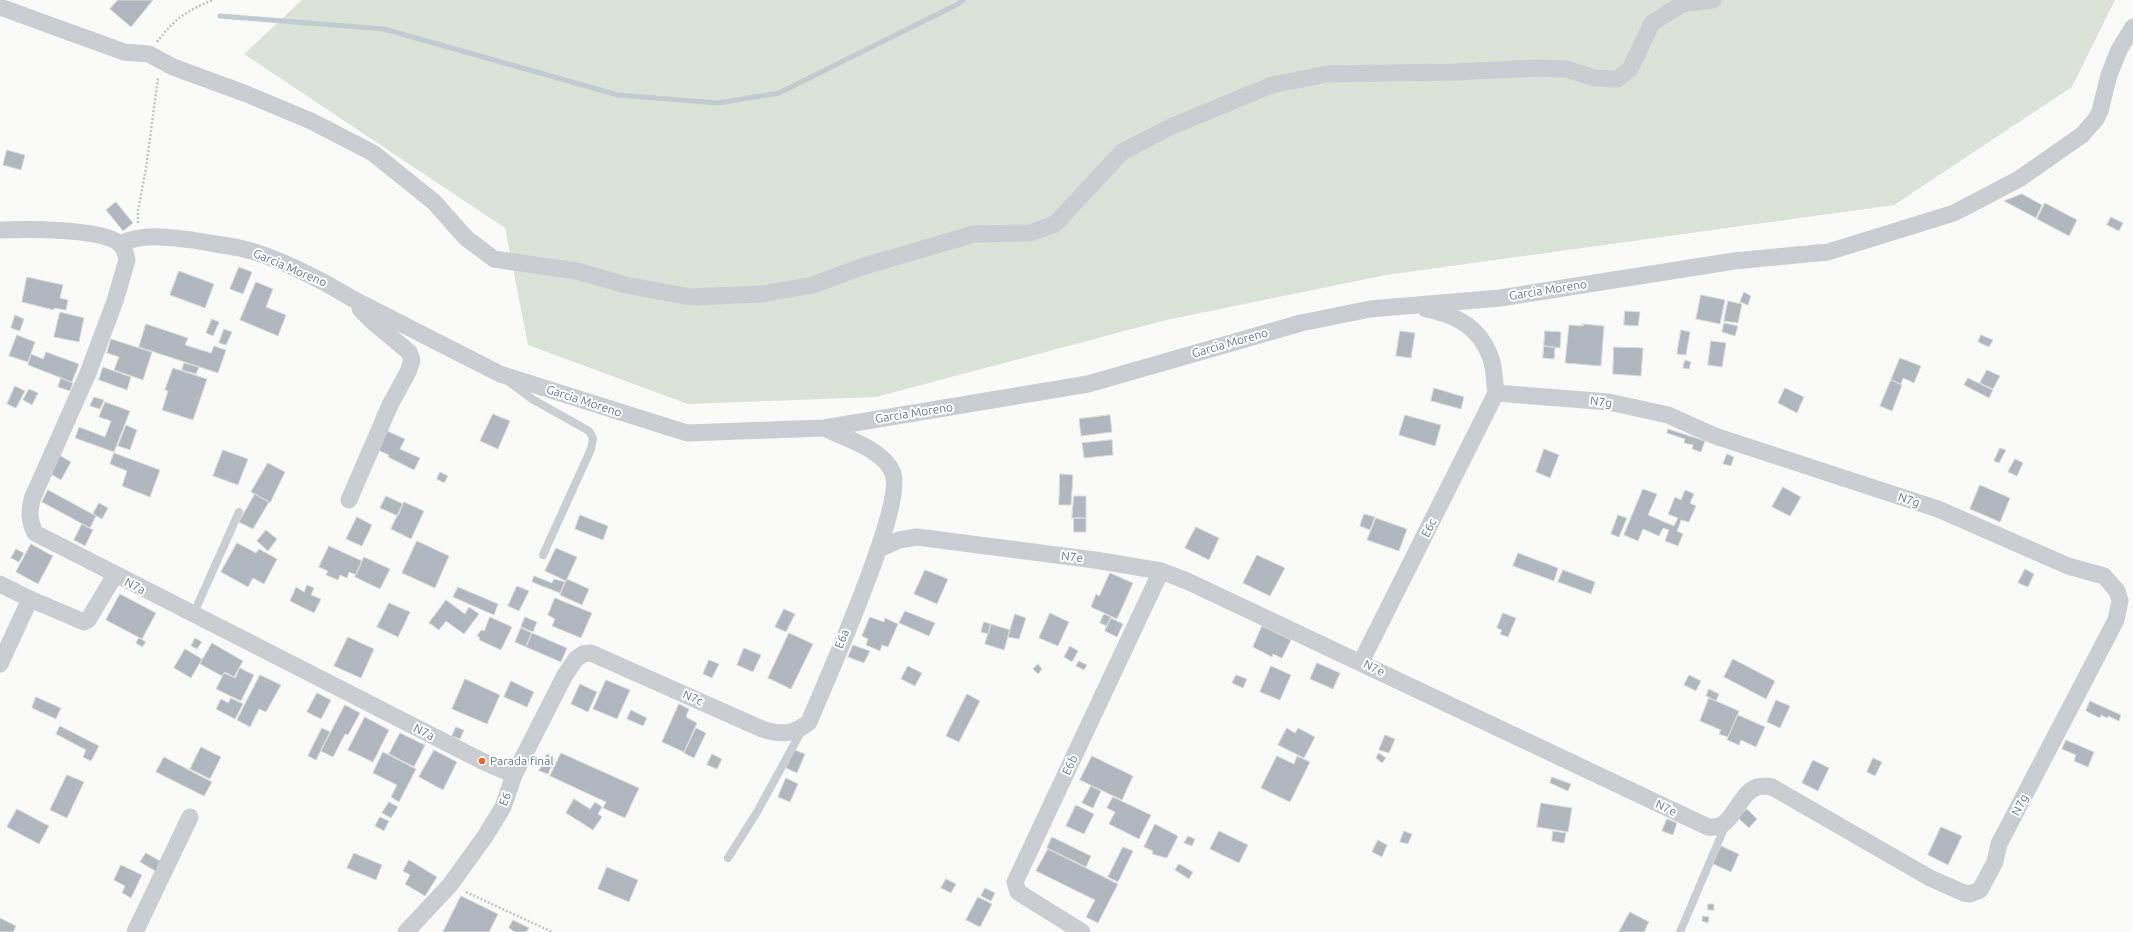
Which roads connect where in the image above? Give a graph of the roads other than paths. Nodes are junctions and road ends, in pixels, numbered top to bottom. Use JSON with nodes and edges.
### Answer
{"nodes":[{"id":1,"x":1714,"y":0,"type":"edge"},
{"id":2,"x":0,"y":7,"type":"edge"},
{"id":3,"x":2133,"y":27,"type":"edge"},
{"id":4,"x":0,"y":230,"type":"edge"},
{"id":5,"x":120,"y":244,"type":"junction"},
{"id":6,"x":350,"y":298,"type":"junction"},
{"id":7,"x":1410,"y":305,"type":"junction"},
{"id":8,"x":500,"y":374,"type":"junction"},
{"id":9,"x":1496,"y":393,"type":"junction"},
{"id":10,"x":824,"y":428,"type":"junction"},
{"id":11,"x":349,"y":500,"type":"dead end"},
{"id":12,"x":239,"y":512,"type":"dead end"},
{"id":13,"x":879,"y":549,"type":"junction"},
{"id":14,"x":543,"y":555,"type":"dead end"},
{"id":15,"x":1161,"y":571,"type":"junction"},
{"id":16,"x":115,"y":575,"type":"junction"},
{"id":17,"x":0,"y":584,"type":"edge"},
{"id":18,"x":30,"y":599,"type":"junction"},
{"id":19,"x":193,"y":615,"type":"junction"},
{"id":20,"x":583,"y":654,"type":"joint"},
{"id":21,"x":1361,"y":662,"type":"junction"},
{"id":22,"x":0,"y":664,"type":"edge"},
{"id":23,"x":803,"y":727,"type":"junction"},
{"id":24,"x":514,"y":775,"type":"junction"},
{"id":25,"x":190,"y":817,"type":"dead end"},
{"id":26,"x":1727,"y":822,"type":"junction"},
{"id":27,"x":728,"y":858,"type":"dead end"},
{"id":28,"x":135,"y":932,"type":"edge"},
{"id":29,"x":406,"y":932,"type":"edge"},
{"id":30,"x":1082,"y":932,"type":"edge"},
{"id":31,"x":1680,"y":932,"type":"edge"}],
"edges":[{"from":1,"to":2,"type":"street"},
{"from":3,"to":7,"type":"street","name":"Garcia Moreno"},
{"from":4,"to":5,"type":"street"},
{"from":5,"to":6,"type":"street","name":"Garcia Moreno"},
{"from":5,"to":16,"type":"street","name":"N7a"},
{"from":6,"to":8,"type":"street","name":"Garcia Moreno"},
{"from":6,"to":11,"type":"street"},
{"from":7,"to":9,"type":"street"},
{"from":7,"to":10,"type":"street","name":"Garcia Moreno"},
{"from":8,"to":10,"type":"street","name":"Garcia Moreno"},
{"from":8,"to":14,"type":"lane"},
{"from":9,"to":21,"type":"street","name":"E6c"},
{"from":9,"to":26,"type":"street","name":"N7g"},
{"from":10,"to":13,"type":"street"},
{"from":12,"to":19,"type":"lane"},
{"from":13,"to":15,"type":"street","name":"N7e"},
{"from":13,"to":23,"type":"street","name":"E6a"},
{"from":15,"to":21,"type":"street","name":"N7e"},
{"from":15,"to":30,"type":"street","name":"E6b"},
{"from":16,"to":18,"type":"street"},
{"from":16,"to":19,"type":"street","name":"N7a"},
{"from":17,"to":18,"type":"street"},
{"from":18,"to":22,"type":"street"},
{"from":19,"to":24,"type":"street","name":"N7a"},
{"from":20,"to":23,"type":"street","name":"N7c"},
{"from":20,"to":24,"type":"street","name":"E6"},
{"from":21,"to":26,"type":"street","name":"N7e"},
{"from":23,"to":27,"type":"lane"},
{"from":24,"to":29,"type":"street","name":"E6"},
{"from":25,"to":28,"type":"street"},
{"from":26,"to":31,"type":"lane"}]}
